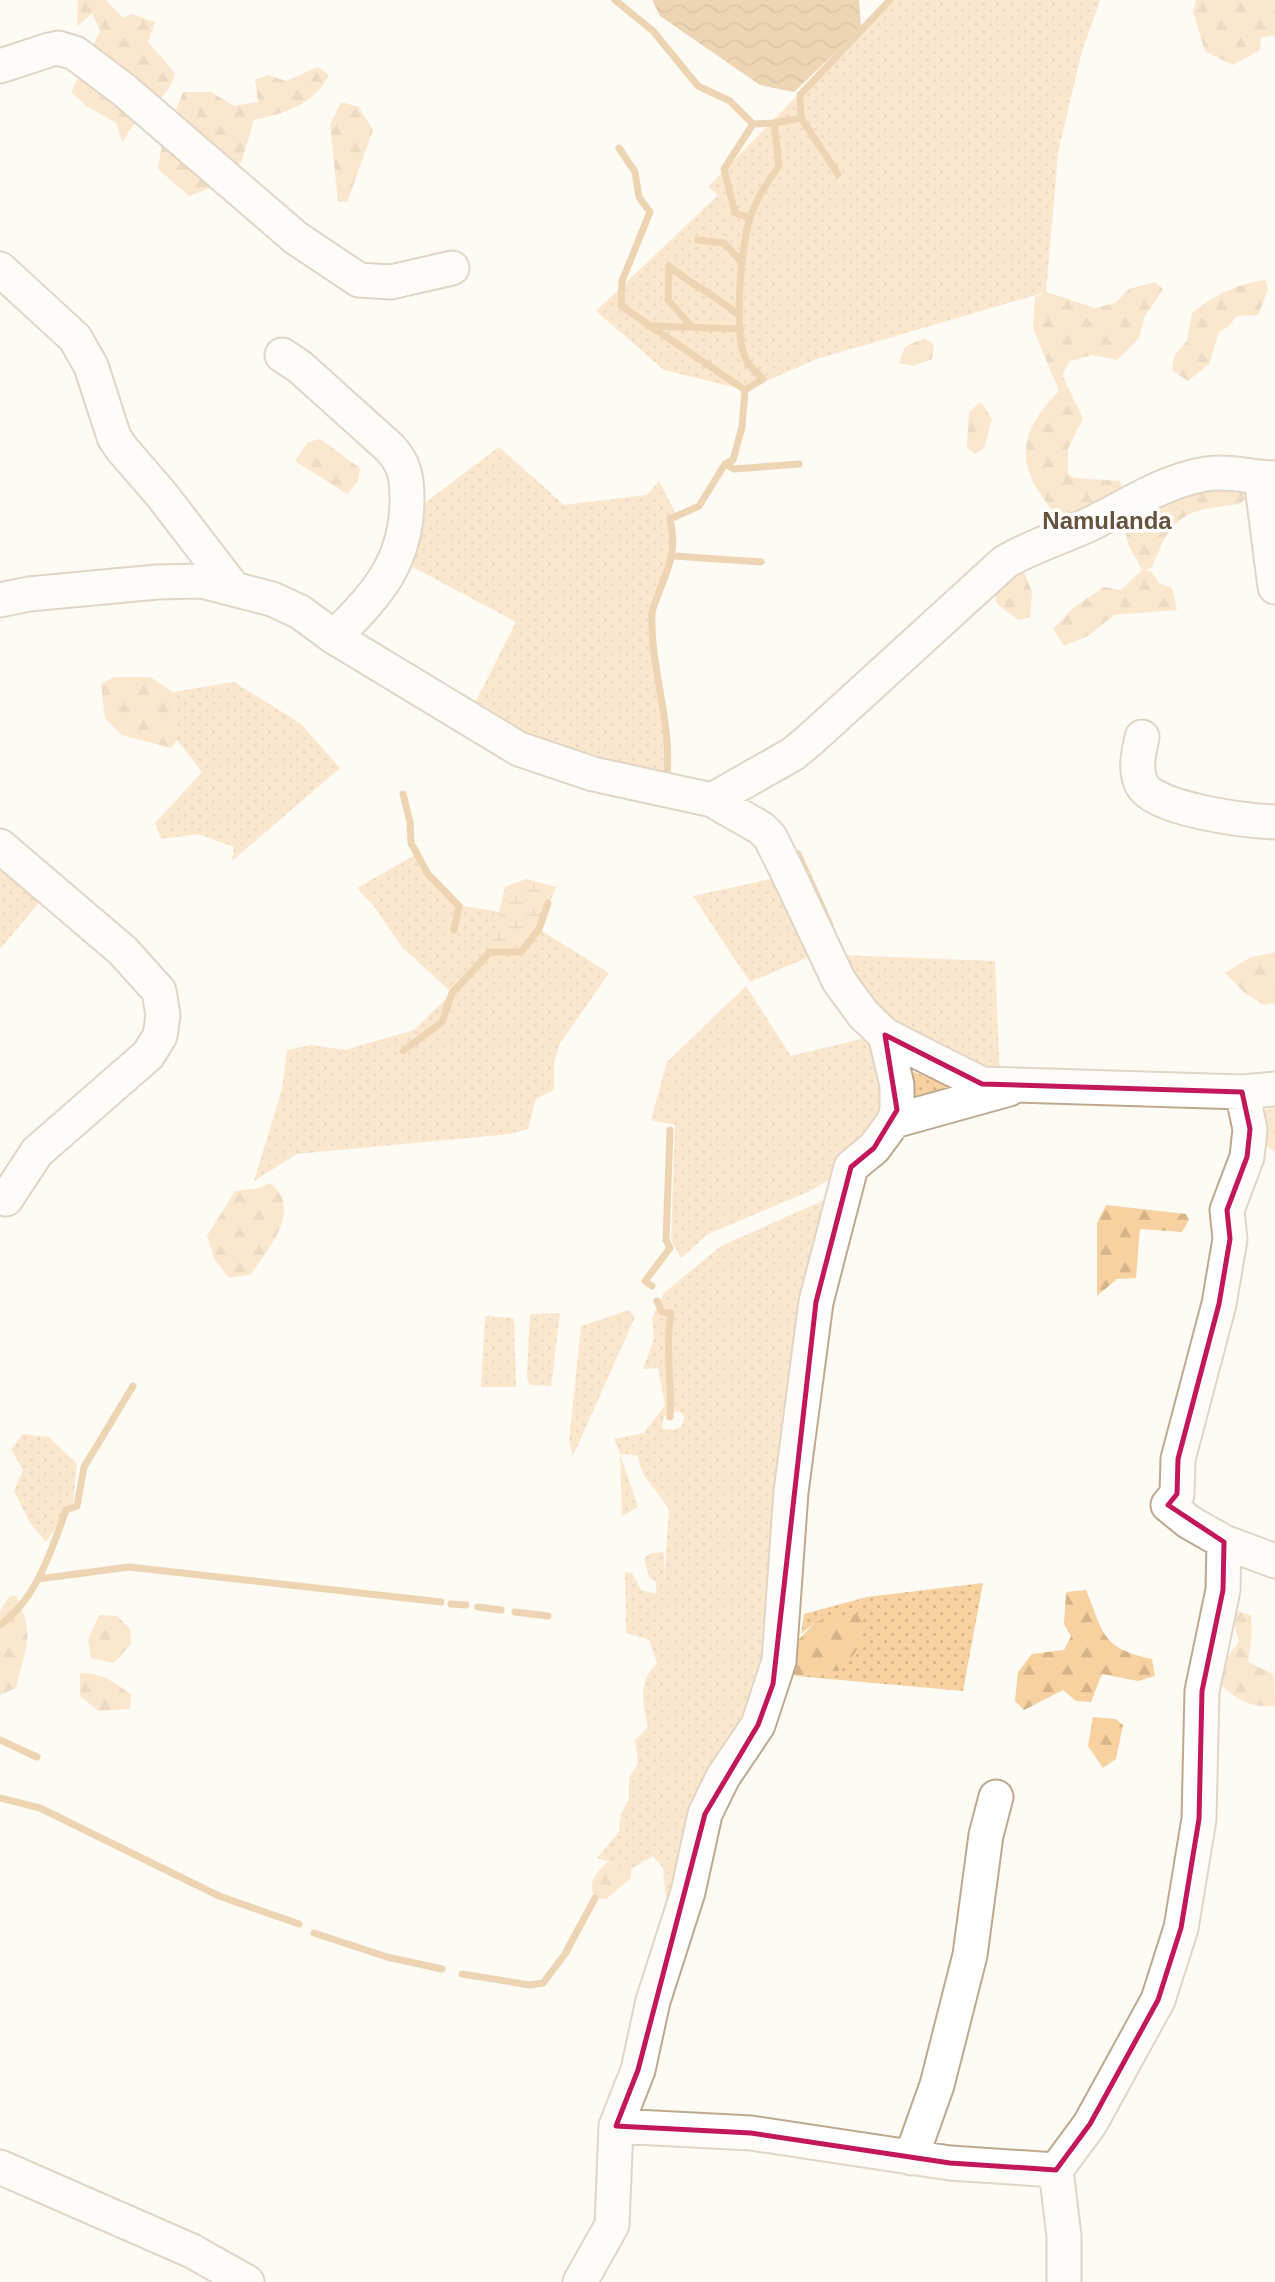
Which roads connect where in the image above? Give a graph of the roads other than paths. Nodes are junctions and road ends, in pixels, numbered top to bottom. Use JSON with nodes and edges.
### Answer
{"nodes":[{"id":1,"x":0,"y":66,"type":"edge"},
{"id":2,"x":452,"y":268,"type":"dead end"},
{"id":3,"x":0,"y":269,"type":"edge"},
{"id":4,"x":282,"y":355,"type":"dead end"},
{"id":5,"x":1268,"y":478,"type":"edge"},
{"id":6,"x":1275,"y":587,"type":"edge"},
{"id":7,"x":234,"y":589,"type":"junction"},
{"id":8,"x":0,"y":600,"type":"edge"},
{"id":9,"x":334,"y":637,"type":"junction"},
{"id":10,"x":1142,"y":737,"type":"dead end"},
{"id":11,"x":712,"y":800,"type":"junction"},
{"id":12,"x":1275,"y":822,"type":"edge"},
{"id":13,"x":0,"y":846,"type":"edge"},
{"id":14,"x":885,"y":1035,"type":"junction"},
{"id":15,"x":1015,"y":1087,"type":"dead end"},
{"id":16,"x":1275,"y":1089,"type":"edge"},
{"id":17,"x":1242,"y":1092,"type":"junction"},
{"id":18,"x":894,"y":1121,"type":"junction"},
{"id":19,"x":6,"y":1199,"type":"dead end"},
{"id":20,"x":1224,"y":1542,"type":"junction"},
{"id":21,"x":1275,"y":1561,"type":"edge"},
{"id":22,"x":996,"y":1797,"type":"dead end"},
{"id":23,"x":616,"y":2126,"type":"junction"},
{"id":24,"x":911,"y":2158,"type":"junction"},
{"id":25,"x":0,"y":2167,"type":"edge"},
{"id":26,"x":1056,"y":2170,"type":"junction"},
{"id":27,"x":592,"y":2281,"type":"edge"},
{"id":28,"x":247,"y":2282,"type":"edge"},
{"id":29,"x":1064,"y":2282,"type":"edge"}],
"edges":[{"from":1,"to":2,"type":"street"},
{"from":3,"to":7,"type":"street"},
{"from":4,"to":9,"type":"street"},
{"from":5,"to":6,"type":"street"},
{"from":5,"to":11,"type":"street"},
{"from":7,"to":8,"type":"street"},
{"from":7,"to":9,"type":"street"},
{"from":9,"to":11,"type":"street"},
{"from":10,"to":12,"type":"street"},
{"from":11,"to":14,"type":"street"},
{"from":13,"to":19,"type":"street"},
{"from":14,"to":17,"type":"street"},
{"from":14,"to":18,"type":"street"},
{"from":15,"to":18,"type":"street"},
{"from":16,"to":17,"type":"street"},
{"from":17,"to":20,"type":"street"},
{"from":18,"to":23,"type":"street"},
{"from":20,"to":21,"type":"street"},
{"from":20,"to":26,"type":"street"},
{"from":22,"to":24,"type":"street"},
{"from":23,"to":24,"type":"street"},
{"from":23,"to":27,"type":"street"},
{"from":24,"to":26,"type":"street"},
{"from":25,"to":28,"type":"street"},
{"from":26,"to":29,"type":"street"}]}
